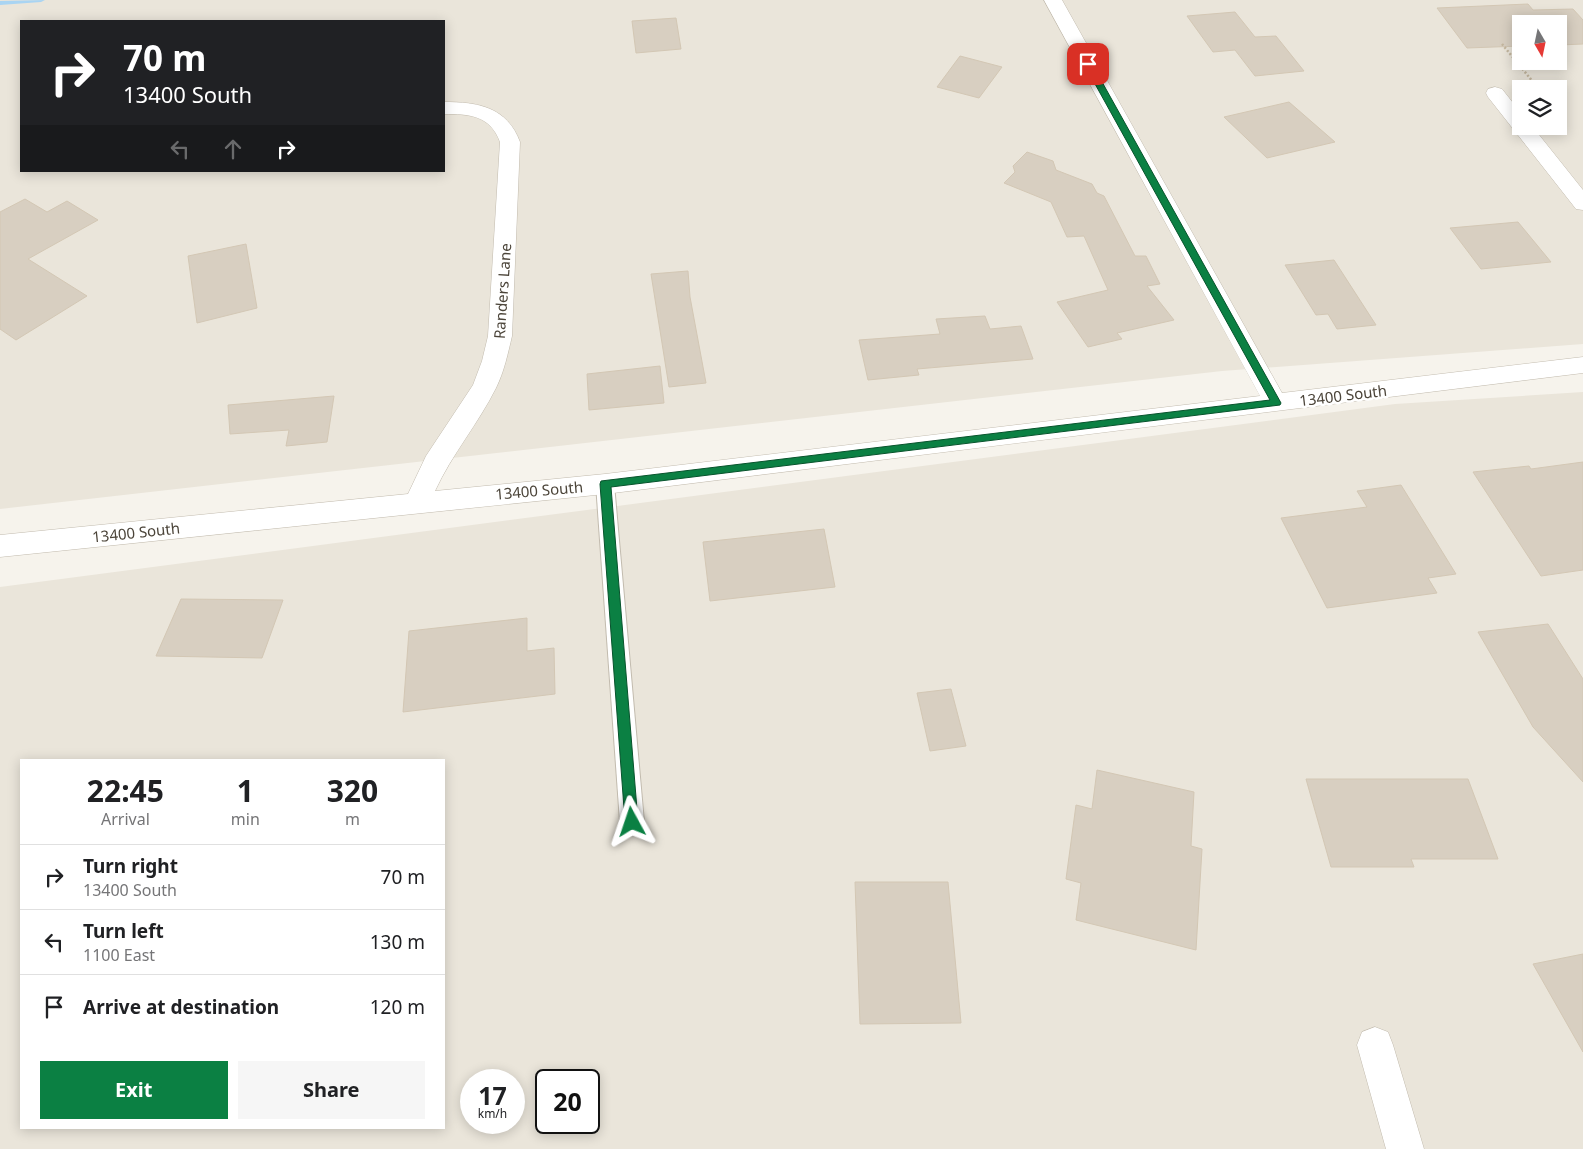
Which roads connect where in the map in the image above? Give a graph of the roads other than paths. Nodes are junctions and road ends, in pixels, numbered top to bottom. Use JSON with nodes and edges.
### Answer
{"nodes":[{"id":1,"x":1053,"y":0,"type":"edge"},
{"id":2,"x":1495,"y":93,"type":"dead end"},
{"id":3,"x":445,"y":108,"type":"edge"},
{"id":4,"x":1512,"y":115,"type":"edge"},
{"id":5,"x":1528,"y":135,"type":"edge"},
{"id":6,"x":1583,"y":204,"type":"edge"},
{"id":7,"x":1583,"y":365,"type":"edge"},
{"id":8,"x":1276,"y":403,"type":"junction"},
{"id":9,"x":605,"y":484,"type":"junction"},
{"id":10,"x":417,"y":502,"type":"junction"},
{"id":11,"x":0,"y":546,"type":"edge"},
{"id":12,"x":632,"y":822,"type":"dead end"},
{"id":13,"x":1375,"y":1045,"type":"dead end"},
{"id":14,"x":1405,"y":1149,"type":"edge"}],
"edges":[{"from":1,"to":8,"type":"street"},
{"from":2,"to":4,"type":"street"},
{"from":3,"to":10,"type":"street","name":"Randers Lane"},
{"from":5,"to":6,"type":"street"},
{"from":7,"to":8,"type":"street","name":"13400 South"},
{"from":8,"to":9,"type":"street","name":"13400 South"},
{"from":9,"to":10,"type":"street","name":"13400 South"},
{"from":9,"to":12,"type":"lane"},
{"from":10,"to":11,"type":"street","name":"13400 South"},
{"from":13,"to":14,"type":"street"}]}
